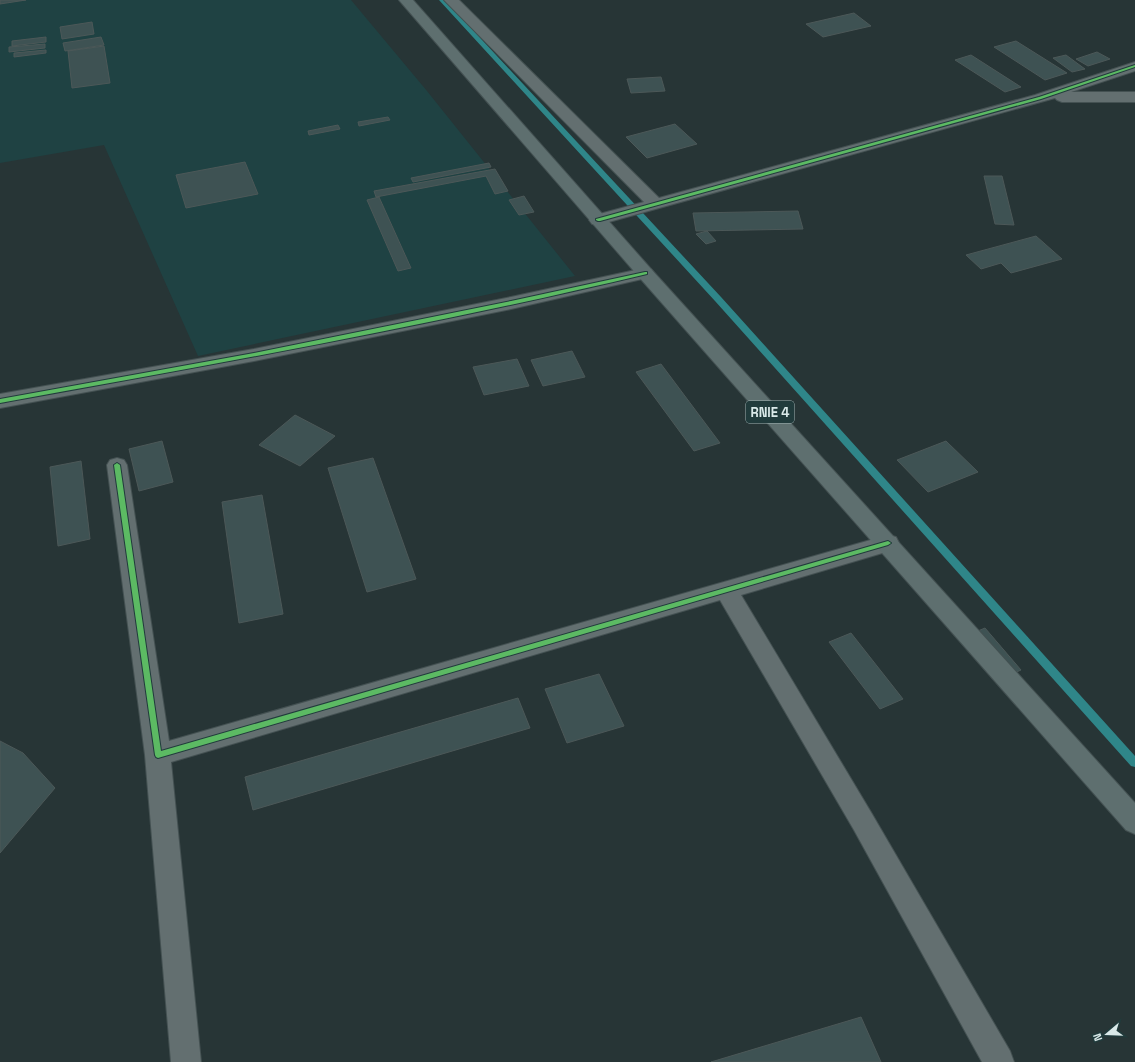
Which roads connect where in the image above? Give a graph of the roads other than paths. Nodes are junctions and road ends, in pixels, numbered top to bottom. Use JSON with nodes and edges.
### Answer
{"nodes":[{"id":1,"x":406,"y":0,"type":"edge"},
{"id":2,"x":451,"y":0,"type":"edge"},
{"id":3,"x":1135,"y":66,"type":"edge"},
{"id":4,"x":1135,"y":97,"type":"edge"},
{"id":5,"x":1040,"y":98,"type":"junction"},
{"id":6,"x":654,"y":203,"type":"junction"},
{"id":7,"x":598,"y":220,"type":"junction"},
{"id":8,"x":645,"y":273,"type":"junction"},
{"id":9,"x":0,"y":401,"type":"edge"},
{"id":10,"x":118,"y":465,"type":"dead end"},
{"id":11,"x":888,"y":543,"type":"junction"},
{"id":12,"x":726,"y":590,"type":"junction"},
{"id":13,"x":158,"y":755,"type":"junction"},
{"id":14,"x":1135,"y":822,"type":"edge"},
{"id":15,"x":186,"y":1062,"type":"edge"},
{"id":16,"x":999,"y":1062,"type":"edge"}],
"edges":[{"from":1,"to":7,"type":"main road","number":"RNIE 4"},
{"from":2,"to":6,"type":"street"},
{"from":3,"to":5,"type":"street"},
{"from":4,"to":5,"type":"street"},
{"from":5,"to":6,"type":"street"},
{"from":6,"to":7,"type":"street"},
{"from":7,"to":8,"type":"main road","number":"RNIE 4"},
{"from":8,"to":9,"type":"street"},
{"from":8,"to":11,"type":"main road","number":"RNIE 4"},
{"from":10,"to":13,"type":"street"},
{"from":11,"to":12,"type":"street"},
{"from":11,"to":14,"type":"main road","number":"RNIE 4"},
{"from":12,"to":13,"type":"street"},
{"from":12,"to":16,"type":"street"},
{"from":13,"to":15,"type":"street"}]}
